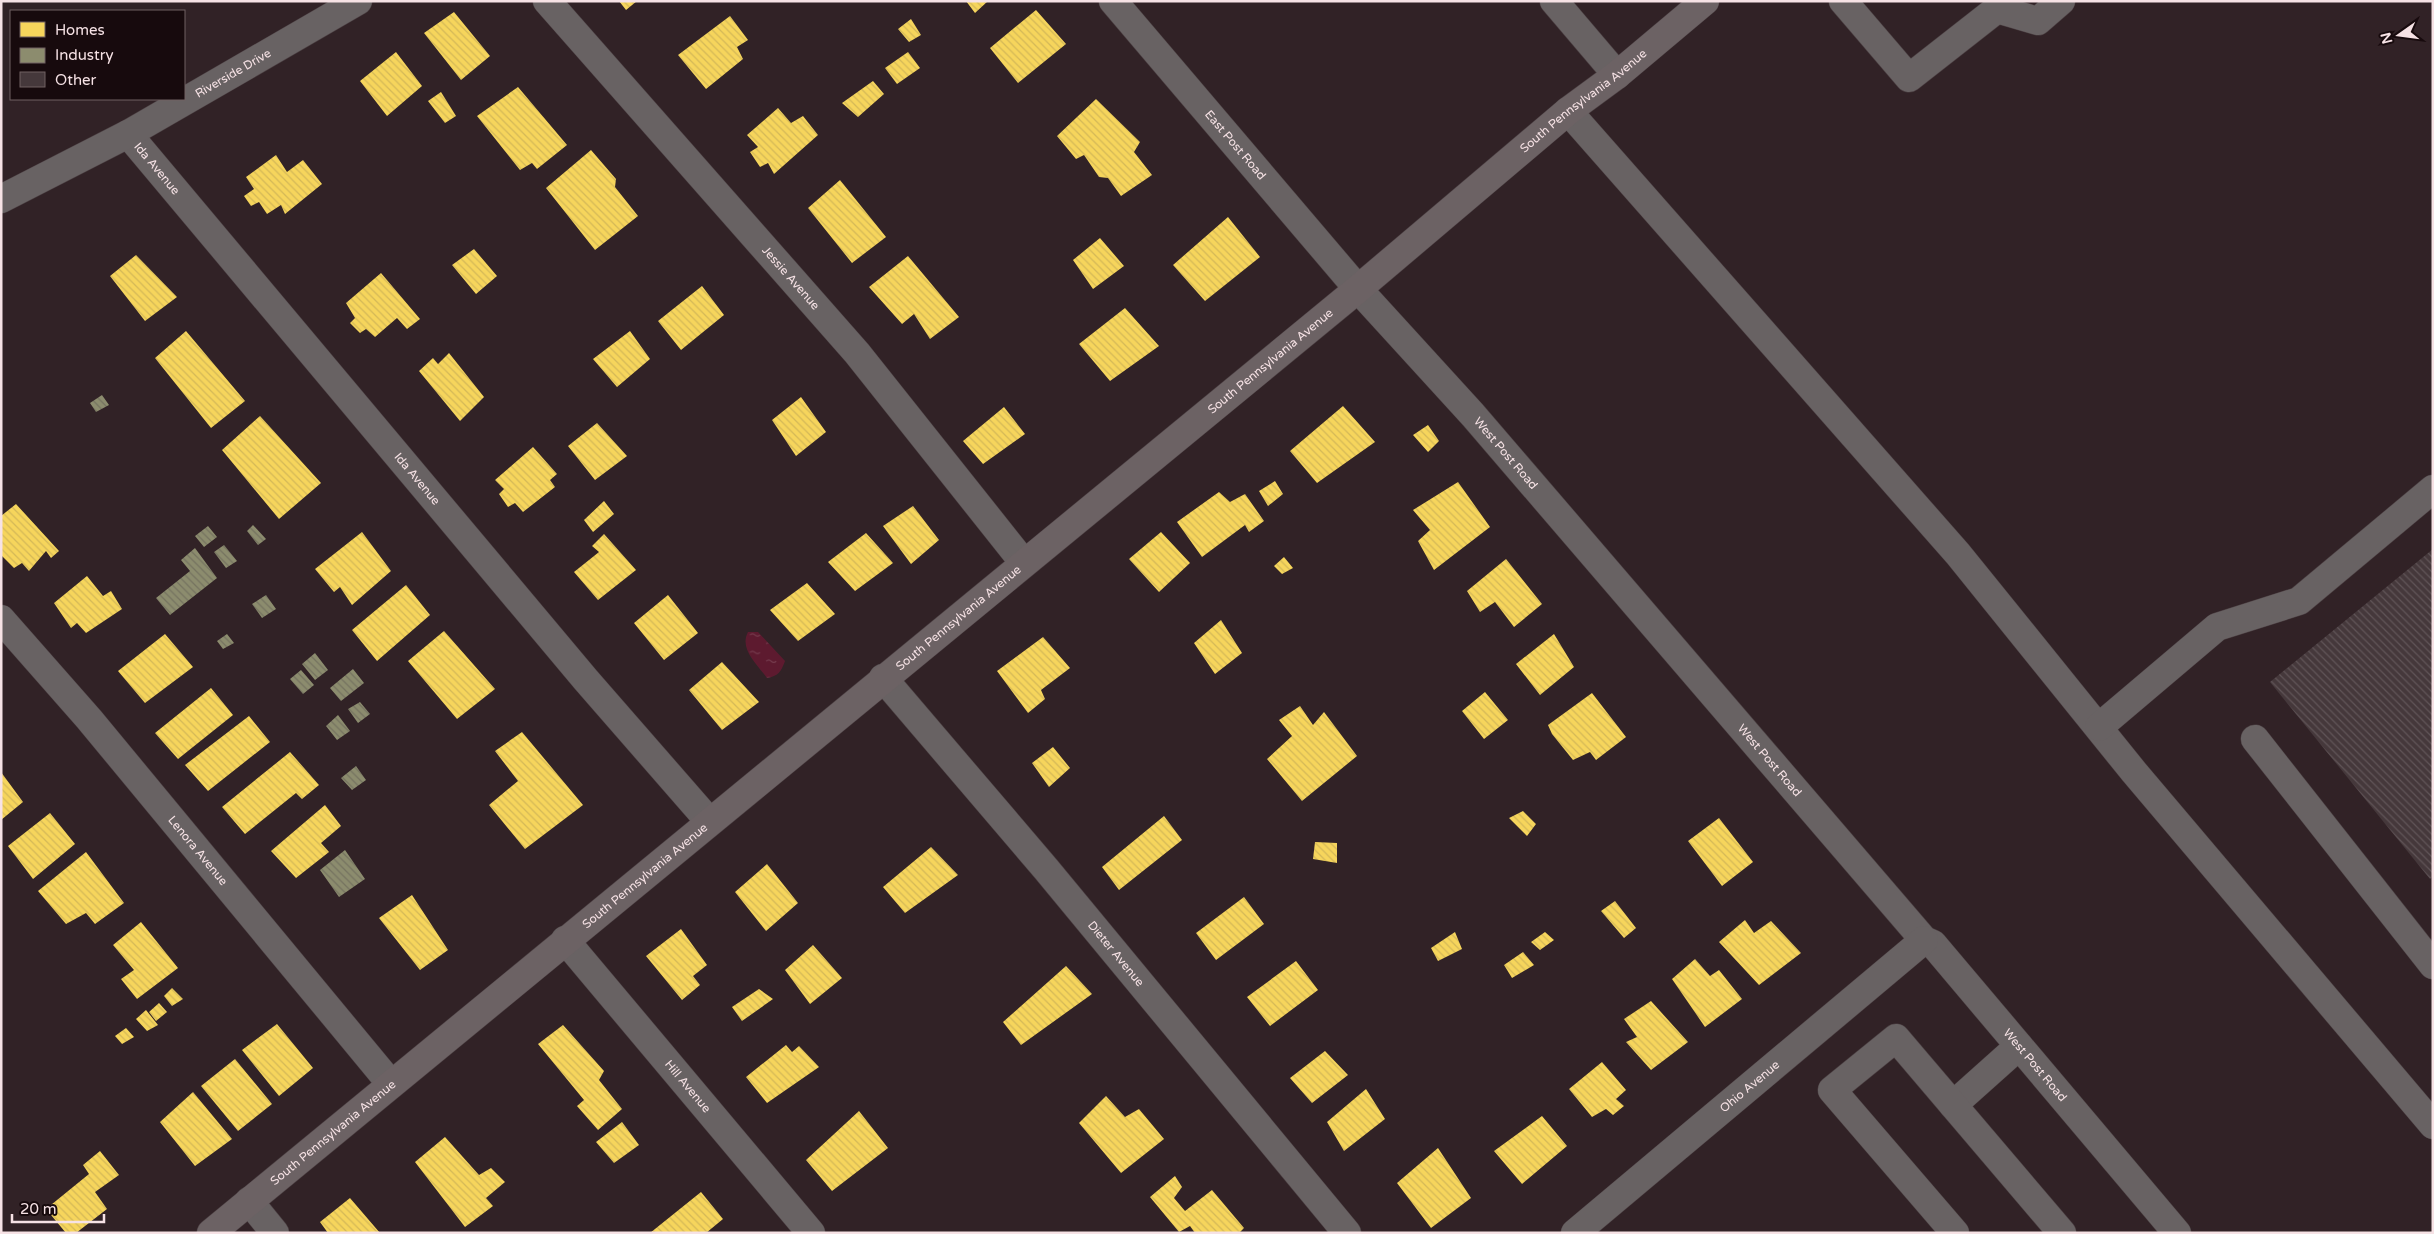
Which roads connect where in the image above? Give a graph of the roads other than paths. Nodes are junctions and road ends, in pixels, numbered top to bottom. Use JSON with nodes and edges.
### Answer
{"nodes":[{"id":1,"x":358,"y":1,"type":"edge"},
{"id":2,"x":547,"y":1,"type":"edge"},
{"id":3,"x":1113,"y":1,"type":"edge"},
{"id":4,"x":1554,"y":1,"type":"edge"},
{"id":5,"x":1705,"y":1,"type":"edge"},
{"id":6,"x":1843,"y":1,"type":"edge"},
{"id":7,"x":2061,"y":1,"type":"edge"},
{"id":8,"x":1617,"y":75,"type":"junction"},
{"id":9,"x":1568,"y":111,"type":"junction"},
{"id":10,"x":128,"y":134,"type":"junction"},
{"id":11,"x":1,"y":199,"type":"edge"},
{"id":12,"x":1358,"y":289,"type":"junction"},
{"id":13,"x":2433,"y":489,"type":"edge"},
{"id":14,"x":1024,"y":563,"type":"junction"},
{"id":15,"x":1,"y":618,"type":"edge"},
{"id":16,"x":883,"y":678,"type":"junction"},
{"id":17,"x":2098,"y":727,"type":"junction"},
{"id":18,"x":2255,"y":739,"type":"dead end"},
{"id":19,"x":709,"y":821,"type":"junction"},
{"id":20,"x":565,"y":940,"type":"junction"},
{"id":21,"x":1924,"y":940,"type":"junction"},
{"id":22,"x":2433,"y":965,"type":"edge"},
{"id":23,"x":2019,"y":1046,"type":"junction"},
{"id":24,"x":391,"y":1084,"type":"junction"},
{"id":25,"x":1953,"y":1106,"type":"junction"},
{"id":26,"x":2433,"y":1125,"type":"edge"},
{"id":27,"x":249,"y":1201,"type":"junction"},
{"id":28,"x":211,"y":1233,"type":"edge"},
{"id":29,"x":275,"y":1233,"type":"edge"},
{"id":30,"x":812,"y":1233,"type":"edge"},
{"id":31,"x":1347,"y":1233,"type":"edge"},
{"id":32,"x":1575,"y":1233,"type":"edge"},
{"id":33,"x":1955,"y":1233,"type":"edge"},
{"id":34,"x":2062,"y":1233,"type":"edge"},
{"id":35,"x":2177,"y":1233,"type":"edge"}],
"edges":[{"from":1,"to":10,"type":"street","name":"Riverside Drive"},
{"from":2,"to":14,"type":"street","name":"Jessie Avenue"},
{"from":3,"to":12,"type":"street","name":"East Post Road"},
{"from":4,"to":8,"type":"street"},
{"from":5,"to":8,"type":"main road","name":"South Pennsylvania Avenue"},
{"from":6,"to":7,"type":"street"},
{"from":8,"to":9,"type":"main road","name":"South Pennsylvania Avenue"},
{"from":9,"to":12,"type":"main road","name":"South Pennsylvania Avenue"},
{"from":9,"to":17,"type":"street"},
{"from":10,"to":11,"type":"street","name":"Riverside Drive"},
{"from":10,"to":19,"type":"street","name":"Ida Avenue"},
{"from":12,"to":14,"type":"main road","name":"South Pennsylvania Avenue"},
{"from":12,"to":21,"type":"street","name":"West Post Road"},
{"from":13,"to":17,"type":"street"},
{"from":14,"to":16,"type":"main road","name":"South Pennsylvania Avenue"},
{"from":15,"to":24,"type":"street","name":"Lenora Avenue"},
{"from":16,"to":19,"type":"main road","name":"South Pennsylvania Avenue"},
{"from":16,"to":31,"type":"street","name":"Dieter Avenue"},
{"from":17,"to":26,"type":"street"},
{"from":18,"to":22,"type":"street"},
{"from":19,"to":20,"type":"main road","name":"South Pennsylvania Avenue"},
{"from":20,"to":24,"type":"main road","name":"South Pennsylvania Avenue"},
{"from":20,"to":30,"type":"street","name":"Hill Avenue"},
{"from":21,"to":23,"type":"street","name":"West Post Road"},
{"from":21,"to":32,"type":"street","name":"Ohio Avenue"},
{"from":23,"to":25,"type":"street"},
{"from":23,"to":35,"type":"street","name":"West Post Road"},
{"from":24,"to":27,"type":"main road","name":"South Pennsylvania Avenue"},
{"from":25,"to":33,"type":"street"},
{"from":25,"to":34,"type":"street"},
{"from":27,"to":28,"type":"main road","name":"South Pennsylvania Avenue"},
{"from":27,"to":29,"type":"street"}]}
